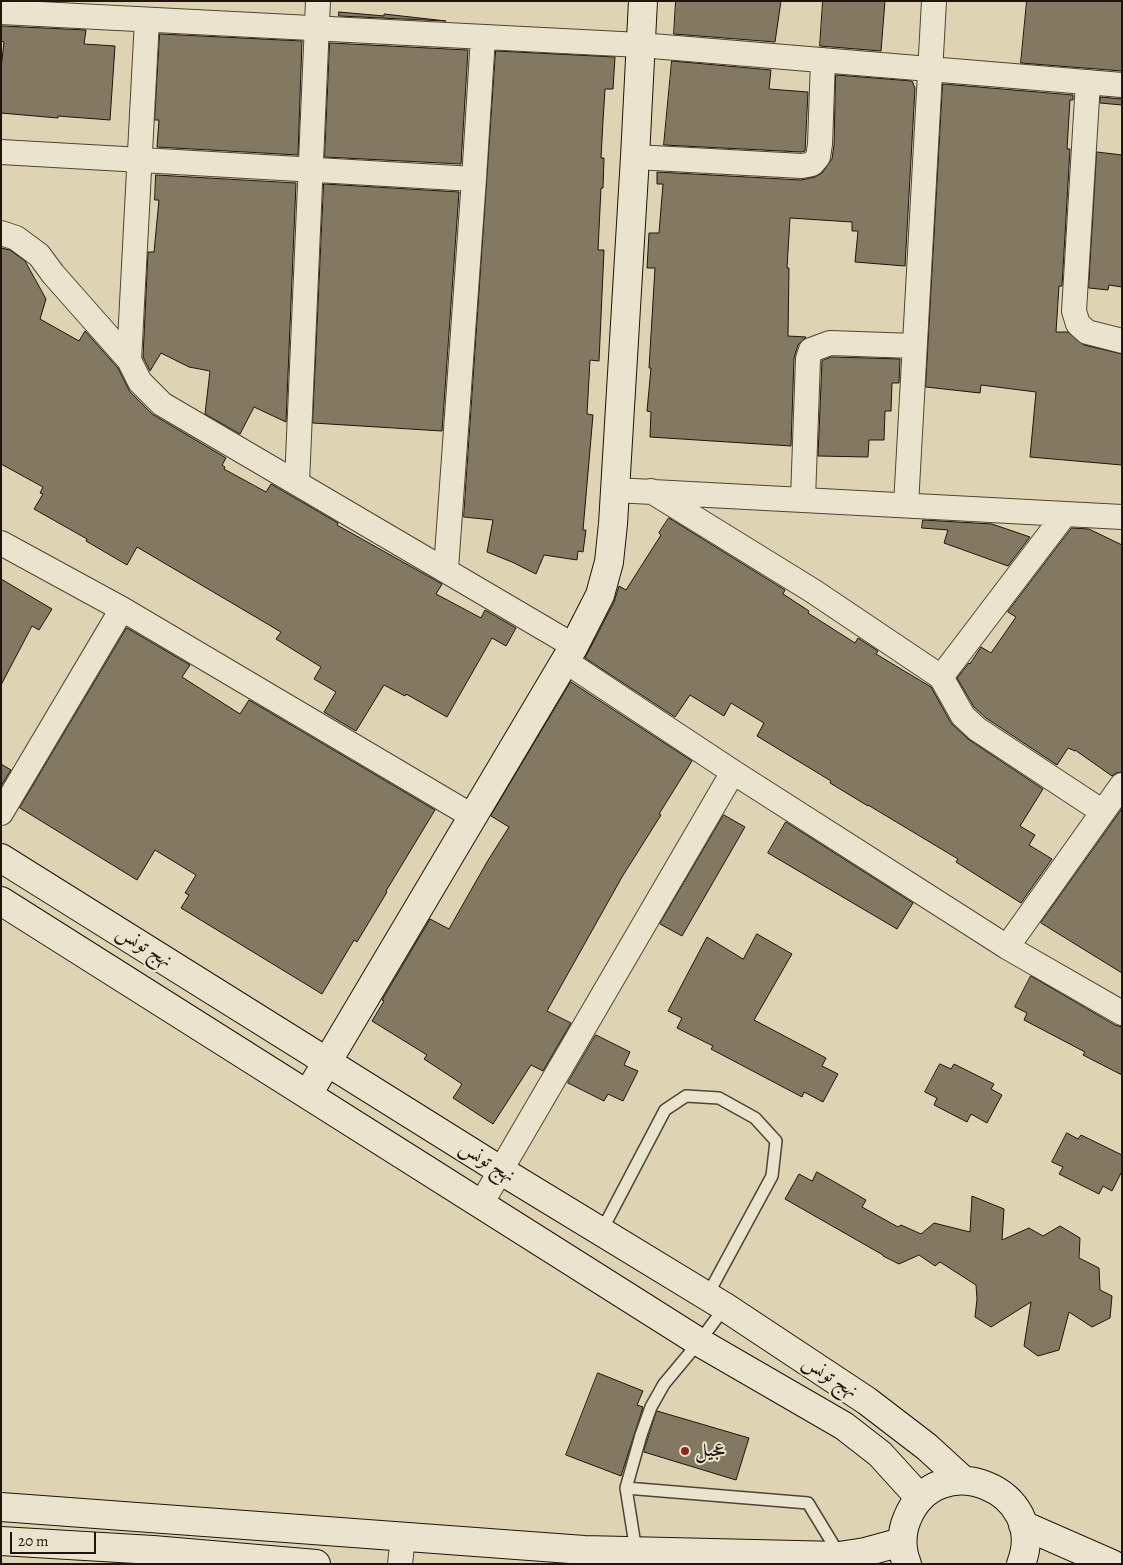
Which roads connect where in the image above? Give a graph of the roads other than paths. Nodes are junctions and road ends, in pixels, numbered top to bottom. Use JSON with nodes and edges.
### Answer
{"nodes":[{"id":1,"x":318,"y":1,"type":"edge"},
{"id":2,"x":643,"y":1,"type":"edge"},
{"id":3,"x":934,"y":1,"type":"edge"},
{"id":4,"x":1,"y":12,"type":"edge"},
{"id":5,"x":156,"y":14,"type":"edge"},
{"id":6,"x":315,"y":29,"type":"junction"},
{"id":7,"x":483,"y":37,"type":"junction"},
{"id":8,"x":640,"y":45,"type":"junction"},
{"id":9,"x":823,"y":60,"type":"junction"},
{"id":10,"x":929,"y":69,"type":"junction"},
{"id":11,"x":1088,"y":82,"type":"junction"},
{"id":12,"x":1122,"y":85,"type":"edge"},
{"id":13,"x":1,"y":152,"type":"edge"},
{"id":14,"x":635,"y":157,"type":"junction"},
{"id":15,"x":140,"y":160,"type":"junction"},
{"id":16,"x":311,"y":170,"type":"junction"},
{"id":17,"x":474,"y":179,"type":"junction"},
{"id":18,"x":1,"y":233,"type":"edge"},
{"id":19,"x":1122,"y":341,"type":"edge"},
{"id":20,"x":914,"y":346,"type":"junction"},
{"id":21,"x":129,"y":360,"type":"junction"},
{"id":22,"x":297,"y":482,"type":"junction"},
{"id":23,"x":615,"y":490,"type":"junction"},
{"id":24,"x":651,"y":491,"type":"junction"},
{"id":25,"x":803,"y":499,"type":"junction"},
{"id":26,"x":906,"y":504,"type":"junction"},
{"id":27,"x":1065,"y":514,"type":"junction"},
{"id":28,"x":1122,"y":517,"type":"edge"},
{"id":29,"x":1,"y":543,"type":"edge"},
{"id":30,"x":446,"y":569,"type":"junction"},
{"id":31,"x":122,"y":609,"type":"junction"},
{"id":32,"x":570,"y":653,"type":"junction"},
{"id":33,"x":941,"y":677,"type":"junction"},
{"id":34,"x":733,"y":772,"type":"junction"},
{"id":35,"x":1122,"y":785,"type":"edge"},
{"id":36,"x":1103,"y":812,"type":"junction"},
{"id":37,"x":1,"y":813,"type":"edge"},
{"id":38,"x":472,"y":816,"type":"junction"},
{"id":39,"x":1,"y":858,"type":"edge"},
{"id":40,"x":1,"y":901,"type":"edge"},
{"id":41,"x":1007,"y":948,"type":"junction"},
{"id":42,"x":1122,"y":1013,"type":"edge"},
{"id":43,"x":327,"y":1062,"type":"junction"},
{"id":44,"x":308,"y":1094,"type":"junction"},
{"id":45,"x":500,"y":1170,"type":"junction"},
{"id":46,"x":481,"y":1204,"type":"junction"},
{"id":47,"x":601,"y":1232,"type":"junction"},
{"id":48,"x":716,"y":1302,"type":"junction"},
{"id":49,"x":699,"y":1342,"type":"junction"},
{"id":50,"x":963,"y":1480,"type":"junction"},
{"id":51,"x":626,"y":1488,"type":"junction"},
{"id":52,"x":920,"y":1498,"type":"junction"},
{"id":53,"x":1,"y":1507,"type":"edge"},
{"id":54,"x":1023,"y":1525,"type":"junction"},
{"id":55,"x":403,"y":1537,"type":"junction"},
{"id":56,"x":1,"y":1541,"type":"edge"},
{"id":57,"x":636,"y":1553,"type":"junction"},
{"id":58,"x":905,"y":1553,"type":"edge"},
{"id":59,"x":840,"y":1556,"type":"junction"},
{"id":60,"x":583,"y":1557,"type":"edge"},
{"id":61,"x":316,"y":1564,"type":"edge"},
{"id":62,"x":400,"y":1564,"type":"edge"},
{"id":63,"x":1020,"y":1564,"type":"edge"},
{"id":64,"x":1112,"y":1564,"type":"edge"}],
"edges":[{"from":1,"to":6,"type":"street"},
{"from":2,"to":8,"type":"street"},
{"from":3,"to":10,"type":"street"},
{"from":4,"to":5,"type":"street"},
{"from":5,"to":6,"type":"street"},
{"from":5,"to":15,"type":"street"},
{"from":6,"to":7,"type":"street"},
{"from":6,"to":16,"type":"street"},
{"from":7,"to":8,"type":"street"},
{"from":7,"to":17,"type":"street"},
{"from":8,"to":9,"type":"street"},
{"from":8,"to":14,"type":"street"},
{"from":9,"to":10,"type":"street"},
{"from":9,"to":14,"type":"street"},
{"from":10,"to":11,"type":"street"},
{"from":10,"to":20,"type":"street"},
{"from":11,"to":12,"type":"street"},
{"from":11,"to":19,"type":"street"},
{"from":13,"to":15,"type":"street"},
{"from":14,"to":23,"type":"street"},
{"from":15,"to":16,"type":"street"},
{"from":15,"to":21,"type":"street"},
{"from":16,"to":17,"type":"street"},
{"from":16,"to":22,"type":"street"},
{"from":17,"to":30,"type":"street"},
{"from":18,"to":21,"type":"street"},
{"from":20,"to":25,"type":"street"},
{"from":20,"to":26,"type":"street"},
{"from":21,"to":22,"type":"street"},
{"from":22,"to":30,"type":"street"},
{"from":23,"to":24,"type":"street"},
{"from":23,"to":32,"type":"street"},
{"from":24,"to":25,"type":"street"},
{"from":24,"to":33,"type":"street"},
{"from":25,"to":26,"type":"street"},
{"from":26,"to":27,"type":"street"},
{"from":27,"to":28,"type":"street"},
{"from":27,"to":33,"type":"street"},
{"from":29,"to":31,"type":"street"},
{"from":30,"to":32,"type":"street"},
{"from":31,"to":37,"type":"street"},
{"from":31,"to":38,"type":"street"},
{"from":32,"to":34,"type":"street"},
{"from":32,"to":38,"type":"street"},
{"from":33,"to":36,"type":"street"},
{"from":34,"to":41,"type":"street"},
{"from":34,"to":45,"type":"street"},
{"from":35,"to":36,"type":"street"},
{"from":36,"to":41,"type":"street"},
{"from":38,"to":43,"type":"street"},
{"from":39,"to":43,"type":"street","name":"نهج تونس"},
{"from":40,"to":44,"type":"street","name":"نهج تونس"},
{"from":41,"to":42,"type":"street"},
{"from":43,"to":44,"type":"street"},
{"from":43,"to":45,"type":"street","name":"نهج تونس"},
{"from":44,"to":46,"type":"street","name":"نهج تونس"},
{"from":45,"to":46,"type":"street"},
{"from":45,"to":47,"type":"street","name":"نهج تونس"},
{"from":46,"to":49,"type":"street","name":"نهج تونس"},
{"from":47,"to":48,"type":"street","name":"نهج تونس"},
{"from":47,"to":48,"type":"lane"},
{"from":48,"to":49,"type":"lane"},
{"from":48,"to":50,"type":"street","name":"نهج تونس"},
{"from":49,"to":51,"type":"lane"},
{"from":49,"to":52,"type":"street","name":"نهج تونس"},
{"from":50,"to":52,"type":"street"},
{"from":50,"to":54,"type":"street"},
{"from":51,"to":57,"type":"lane"},
{"from":51,"to":59,"type":"lane"},
{"from":52,"to":58,"type":"street"},
{"from":53,"to":55,"type":"street"},
{"from":54,"to":63,"type":"street"},
{"from":54,"to":64,"type":"street"},
{"from":55,"to":60,"type":"street"},
{"from":55,"to":62,"type":"street"},
{"from":56,"to":61,"type":"street"},
{"from":57,"to":59,"type":"street"},
{"from":57,"to":60,"type":"street"},
{"from":58,"to":59,"type":"street"}]}
